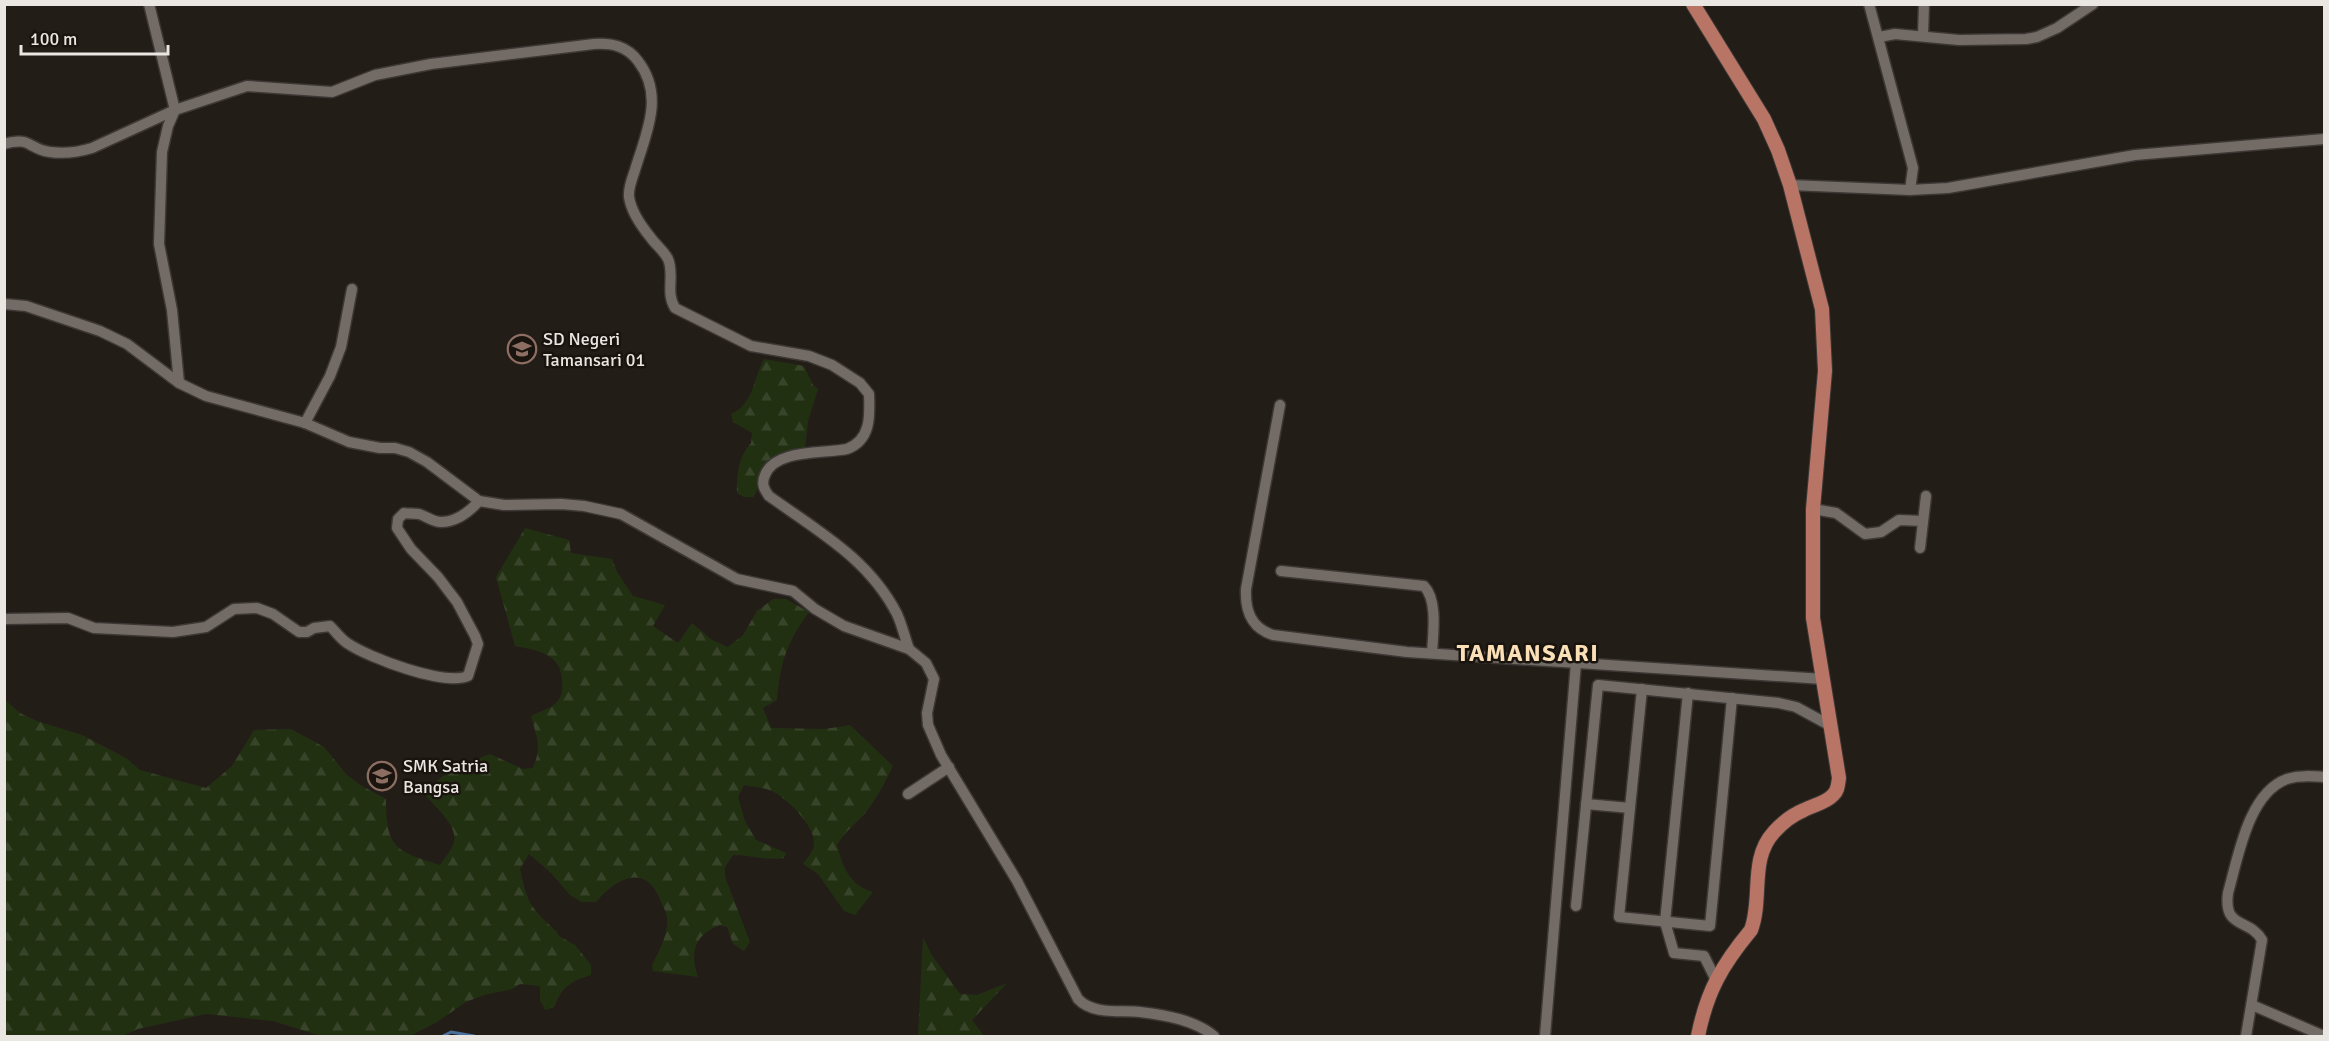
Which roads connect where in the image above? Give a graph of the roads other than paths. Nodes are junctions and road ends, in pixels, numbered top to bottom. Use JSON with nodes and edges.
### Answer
{"nodes":[{"id":1,"x":149,"y":4,"type":"edge"},
{"id":2,"x":1693,"y":4,"type":"edge"},
{"id":3,"x":1869,"y":4,"type":"edge"},
{"id":4,"x":1924,"y":4,"type":"edge"},
{"id":5,"x":2093,"y":4,"type":"edge"},
{"id":6,"x":1923,"y":36,"type":"junction"},
{"id":7,"x":1879,"y":38,"type":"junction"},
{"id":8,"x":175,"y":110,"type":"junction"},
{"id":9,"x":2325,"y":139,"type":"edge"},
{"id":10,"x":4,"y":144,"type":"edge"},
{"id":11,"x":1790,"y":185,"type":"junction"},
{"id":12,"x":1910,"y":190,"type":"junction"},
{"id":13,"x":352,"y":289,"type":"dead end"},
{"id":14,"x":4,"y":304,"type":"edge"},
{"id":15,"x":179,"y":383,"type":"junction"},
{"id":16,"x":1280,"y":405,"type":"dead end"},
{"id":17,"x":305,"y":423,"type":"junction"},
{"id":18,"x":1926,"y":496,"type":"dead end"},
{"id":19,"x":479,"y":501,"type":"junction"},
{"id":20,"x":1814,"y":509,"type":"junction"},
{"id":21,"x":1923,"y":521,"type":"junction"},
{"id":22,"x":1920,"y":548,"type":"dead end"},
{"id":23,"x":1281,"y":571,"type":"dead end"},
{"id":24,"x":4,"y":619,"type":"edge"},
{"id":25,"x":909,"y":649,"type":"junction"},
{"id":26,"x":1432,"y":653,"type":"junction"},
{"id":27,"x":1576,"y":663,"type":"junction"},
{"id":28,"x":1823,"y":679,"type":"junction"},
{"id":29,"x":1642,"y":689,"type":"junction"},
{"id":30,"x":1688,"y":693,"type":"junction"},
{"id":31,"x":1732,"y":698,"type":"junction"},
{"id":32,"x":1831,"y":726,"type":"junction"},
{"id":33,"x":949,"y":767,"type":"junction"},
{"id":34,"x":2325,"y":777,"type":"edge"},
{"id":35,"x":908,"y":794,"type":"dead end"},
{"id":36,"x":1586,"y":804,"type":"junction"},
{"id":37,"x":1630,"y":808,"type":"junction"},
{"id":38,"x":1576,"y":906,"type":"dead end"},
{"id":39,"x":1665,"y":922,"type":"junction"},
{"id":40,"x":1716,"y":980,"type":"junction"},
{"id":41,"x":2252,"y":1005,"type":"junction"},
{"id":42,"x":1214,"y":1036,"type":"edge"},
{"id":43,"x":1545,"y":1036,"type":"edge"},
{"id":44,"x":1698,"y":1036,"type":"edge"},
{"id":45,"x":2246,"y":1036,"type":"edge"},
{"id":46,"x":2325,"y":1036,"type":"edge"}],
"edges":[{"from":1,"to":8,"type":"street"},
{"from":2,"to":11,"type":"main road"},
{"from":3,"to":7,"type":"street"},
{"from":4,"to":6,"type":"street"},
{"from":5,"to":6,"type":"street"},
{"from":6,"to":7,"type":"street"},
{"from":7,"to":12,"type":"street"},
{"from":8,"to":10,"type":"street"},
{"from":8,"to":15,"type":"street"},
{"from":8,"to":25,"type":"street"},
{"from":9,"to":12,"type":"street"},
{"from":11,"to":12,"type":"street"},
{"from":11,"to":20,"type":"main road"},
{"from":13,"to":17,"type":"street"},
{"from":14,"to":15,"type":"street"},
{"from":15,"to":17,"type":"street"},
{"from":16,"to":26,"type":"street"},
{"from":17,"to":19,"type":"street"},
{"from":18,"to":21,"type":"street"},
{"from":19,"to":24,"type":"street"},
{"from":19,"to":25,"type":"street"},
{"from":20,"to":21,"type":"street"},
{"from":20,"to":28,"type":"main road"},
{"from":21,"to":22,"type":"street"},
{"from":23,"to":26,"type":"street"},
{"from":25,"to":33,"type":"street"},
{"from":26,"to":27,"type":"street"},
{"from":27,"to":28,"type":"street"},
{"from":27,"to":43,"type":"street"},
{"from":28,"to":32,"type":"main road"},
{"from":29,"to":30,"type":"street"},
{"from":29,"to":36,"type":"street"},
{"from":29,"to":37,"type":"street"},
{"from":30,"to":31,"type":"street"},
{"from":30,"to":39,"type":"street"},
{"from":31,"to":32,"type":"street"},
{"from":31,"to":39,"type":"street"},
{"from":32,"to":40,"type":"main road"},
{"from":33,"to":35,"type":"street"},
{"from":33,"to":42,"type":"street"},
{"from":34,"to":41,"type":"street"},
{"from":36,"to":37,"type":"street"},
{"from":36,"to":38,"type":"street"},
{"from":37,"to":39,"type":"street"},
{"from":39,"to":40,"type":"street"},
{"from":40,"to":44,"type":"main road"},
{"from":41,"to":45,"type":"street"},
{"from":41,"to":46,"type":"street"}]}
